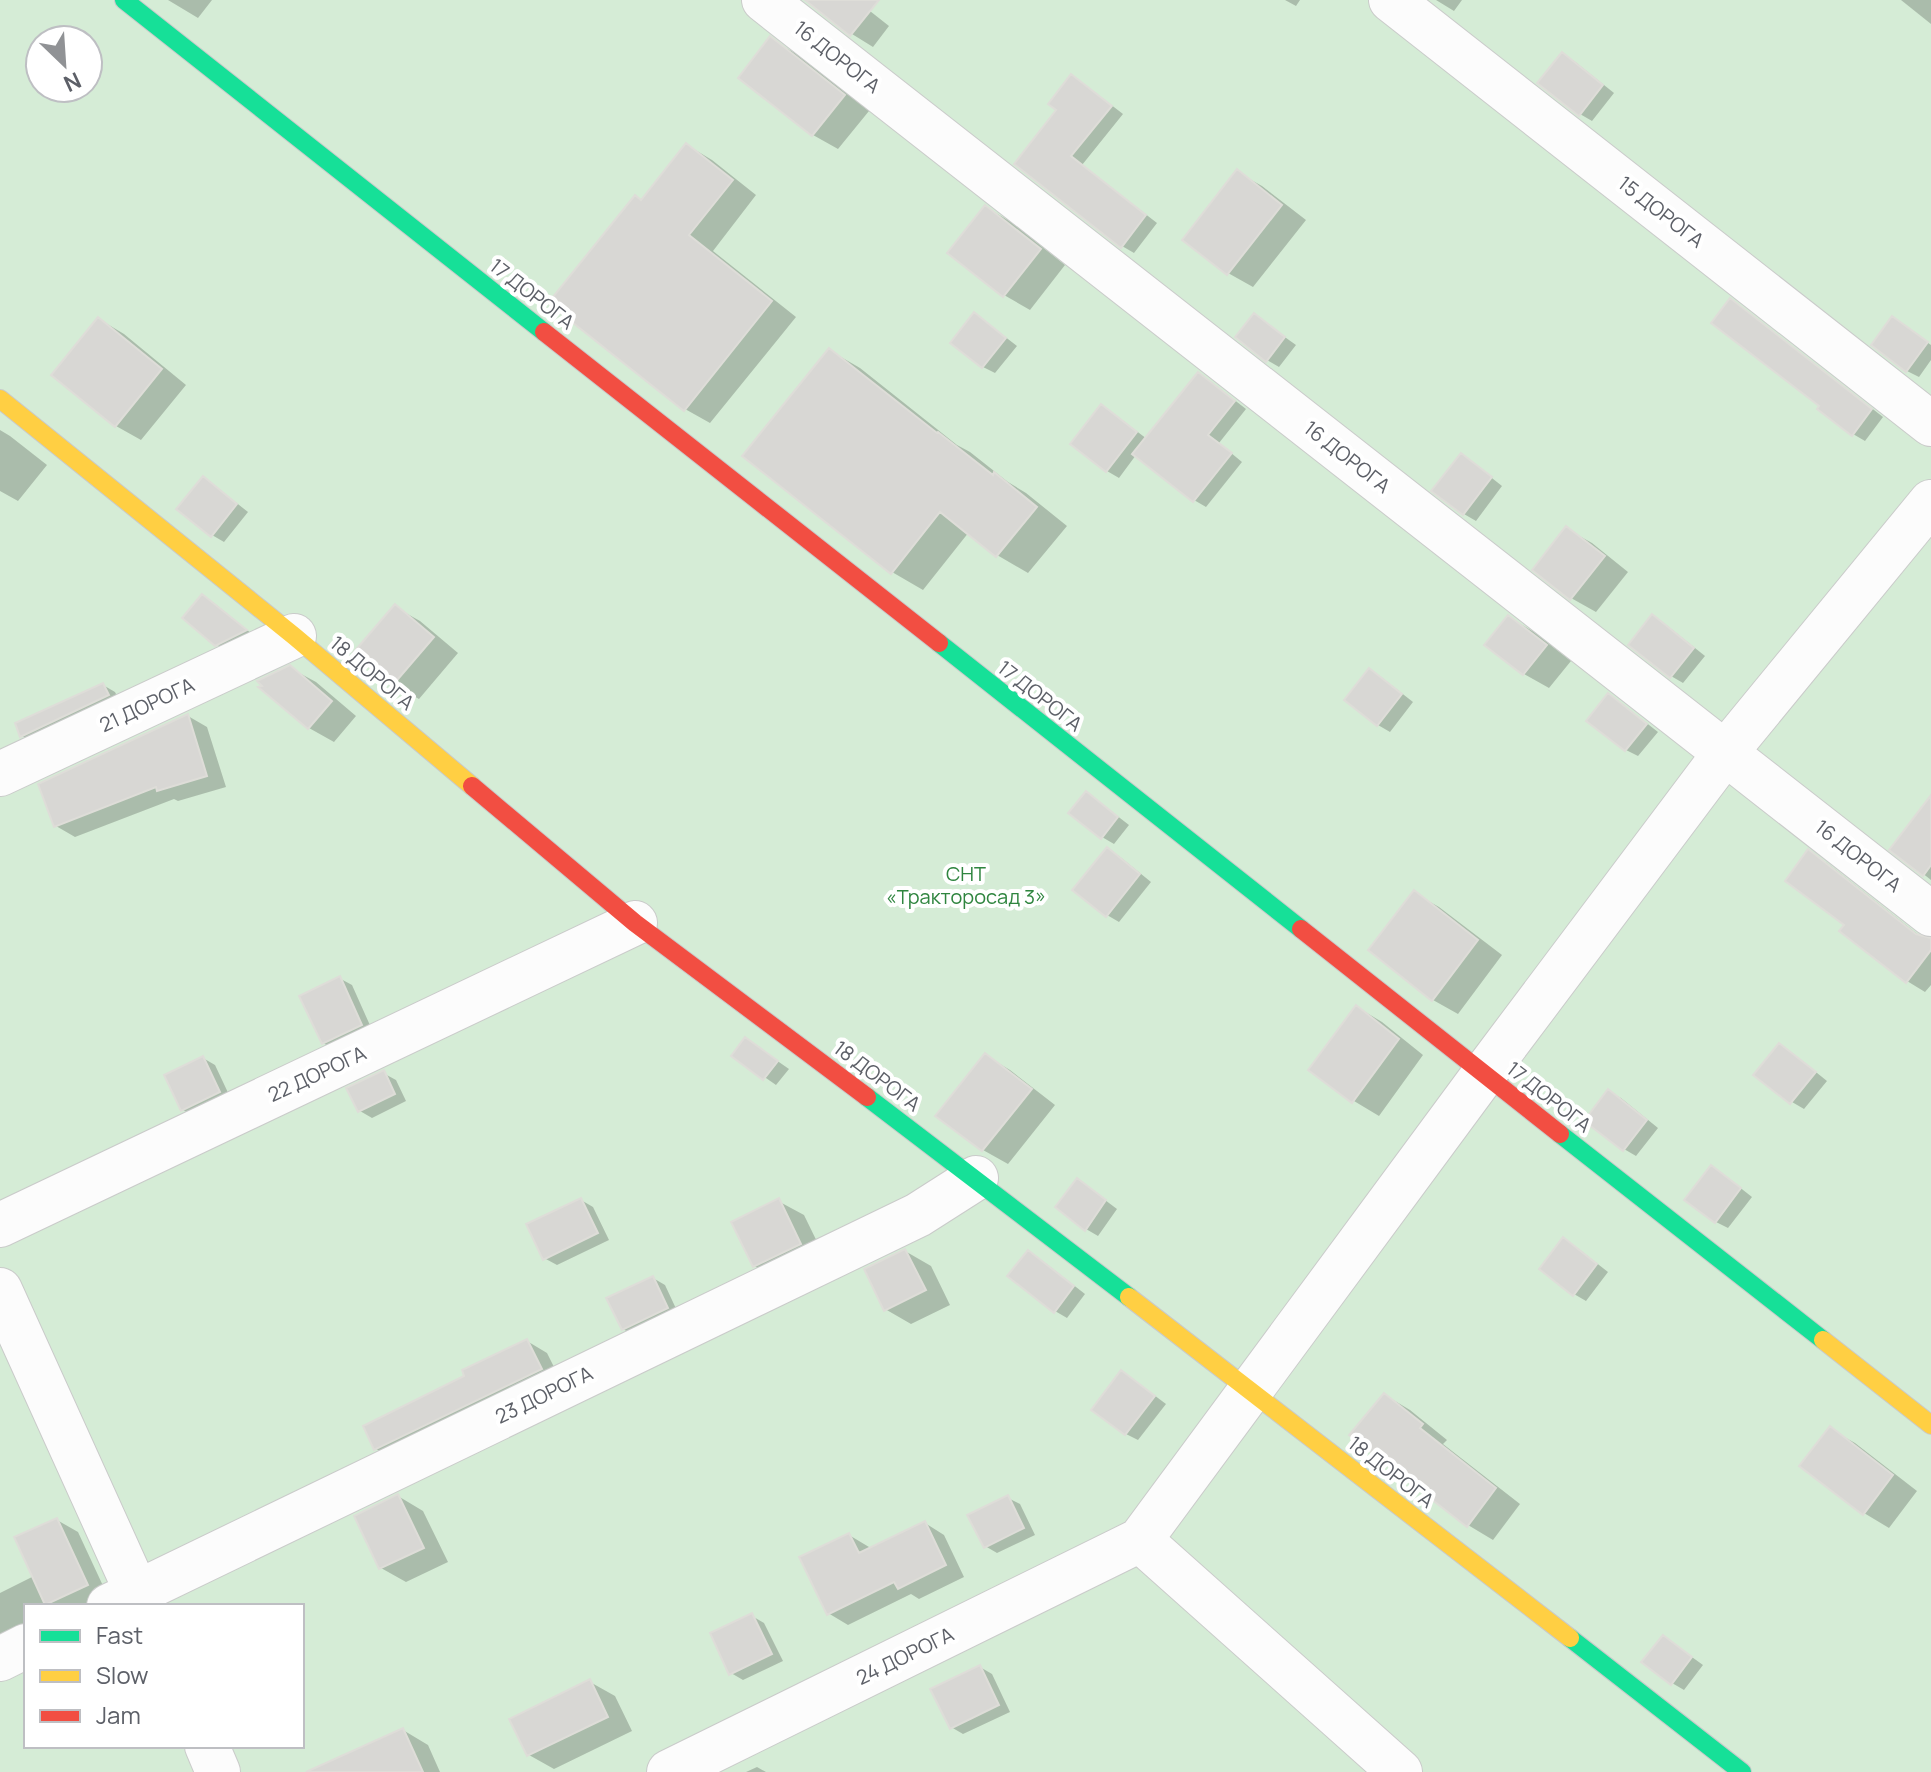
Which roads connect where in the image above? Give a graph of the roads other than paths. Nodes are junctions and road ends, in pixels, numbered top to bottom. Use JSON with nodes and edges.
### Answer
{"nodes":[{"id":1,"x":124,"y":0,"type":"edge"},
{"id":2,"x":764,"y":0,"type":"edge"},
{"id":3,"x":1391,"y":0,"type":"edge"},
{"id":4,"x":0,"y":399,"type":"edge"},
{"id":5,"x":1931,"y":424,"type":"edge"},
{"id":6,"x":1931,"y":502,"type":"edge"},
{"id":7,"x":294,"y":636,"type":"junction"},
{"id":8,"x":1725,"y":753,"type":"junction"},
{"id":9,"x":0,"y":774,"type":"edge"},
{"id":10,"x":1931,"y":914,"type":"edge"},
{"id":11,"x":635,"y":923,"type":"junction"},
{"id":12,"x":1484,"y":1074,"type":"junction"},
{"id":13,"x":976,"y":1178,"type":"junction"},
{"id":14,"x":0,"y":1225,"type":"edge"},
{"id":15,"x":0,"y":1290,"type":"edge"},
{"id":16,"x":1250,"y":1390,"type":"junction"},
{"id":17,"x":1931,"y":1425,"type":"edge"},
{"id":18,"x":1140,"y":1540,"type":"junction"},
{"id":19,"x":130,"y":1601,"type":"edge"},
{"id":20,"x":24,"y":1647,"type":"edge"},
{"id":21,"x":0,"y":1659,"type":"edge"},
{"id":22,"x":208,"y":1748,"type":"edge"},
{"id":23,"x":218,"y":1772,"type":"edge"},
{"id":24,"x":669,"y":1772,"type":"edge"},
{"id":25,"x":1400,"y":1772,"type":"edge"},
{"id":26,"x":1742,"y":1772,"type":"edge"}],
"edges":[{"from":1,"to":12,"type":"street","name":"17 ДОРОГА"},
{"from":2,"to":8,"type":"street","name":"16 ДОРОГА"},
{"from":3,"to":5,"type":"street","name":"15 ДОРОГА"},
{"from":4,"to":7,"type":"street","name":"18 ДОРОГА"},
{"from":6,"to":8,"type":"street"},
{"from":7,"to":9,"type":"street","name":"21 ДОРОГА"},
{"from":7,"to":11,"type":"street","name":"18 ДОРОГА"},
{"from":8,"to":10,"type":"street","name":"16 ДОРОГА"},
{"from":8,"to":12,"type":"street"},
{"from":11,"to":13,"type":"street","name":"18 ДОРОГА"},
{"from":11,"to":14,"type":"street","name":"22 ДОРОГА"},
{"from":12,"to":16,"type":"street"},
{"from":12,"to":17,"type":"street","name":"17 ДОРОГА"},
{"from":13,"to":16,"type":"street","name":"18 ДОРОГА"},
{"from":13,"to":19,"type":"street","name":"23 ДОРОГА"},
{"from":15,"to":19,"type":"street"},
{"from":16,"to":18,"type":"street"},
{"from":16,"to":26,"type":"street","name":"18 ДОРОГА"},
{"from":18,"to":24,"type":"street","name":"24 ДОРОГА"},
{"from":18,"to":25,"type":"street"},
{"from":20,"to":21,"type":"street"},
{"from":22,"to":23,"type":"street"}]}
